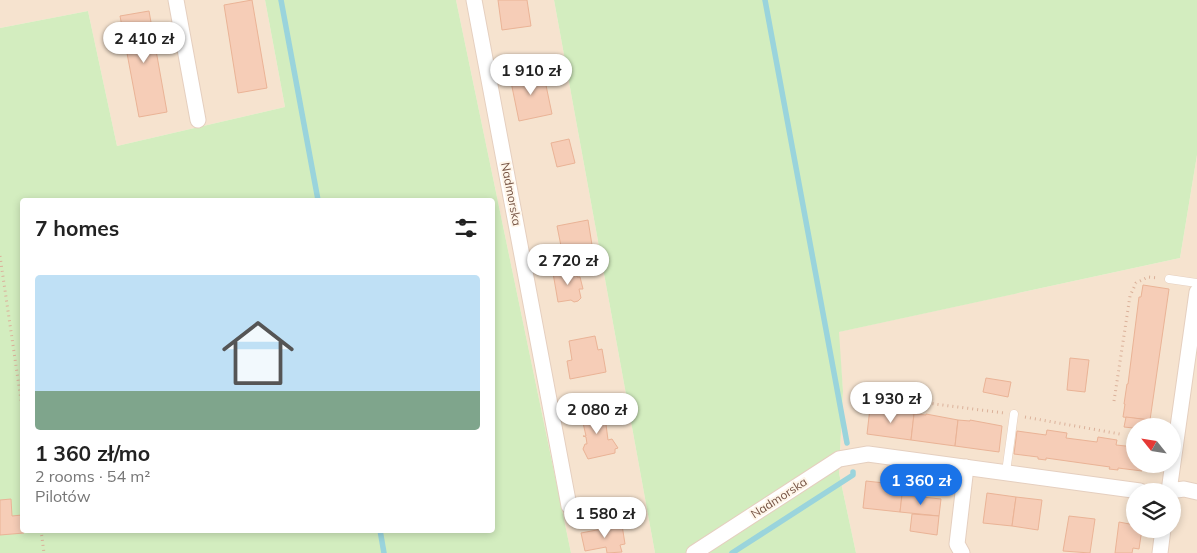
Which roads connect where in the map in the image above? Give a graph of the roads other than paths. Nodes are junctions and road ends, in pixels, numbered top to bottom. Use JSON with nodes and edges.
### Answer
{"nodes":[{"id":1,"x":176,"y":0,"type":"edge"},
{"id":2,"x":474,"y":0,"type":"edge"},
{"id":3,"x":198,"y":120,"type":"dead end"},
{"id":4,"x":1169,"y":279,"type":"road end"},
{"id":5,"x":1197,"y":283,"type":"edge"},
{"id":6,"x":1197,"y":292,"type":"edge"},
{"id":7,"x":1014,"y":414,"type":"road end"},
{"id":8,"x":966,"y":467,"type":"junction"},
{"id":9,"x":1006,"y":472,"type":"junction"},
{"id":10,"x":1170,"y":483,"type":"edge"},
{"id":11,"x":1126,"y":489,"type":"edge"},
{"id":12,"x":1181,"y":489,"type":"edge"},
{"id":13,"x":1197,"y":492,"type":"edge"},
{"id":14,"x":570,"y":506,"type":"dead end"},
{"id":15,"x":1162,"y":538,"type":"edge"},
{"id":16,"x":694,"y":553,"type":"edge"},
{"id":17,"x":962,"y":553,"type":"edge"},
{"id":18,"x":1160,"y":553,"type":"edge"}],
"edges":[{"from":1,"to":3,"type":"street"},
{"from":2,"to":14,"type":"street","name":"Nadmorska"},
{"from":4,"to":5,"type":"lane"},
{"from":6,"to":10,"type":"street"},
{"from":7,"to":9,"type":"lane"},
{"from":8,"to":9,"type":"street","name":"Nadmorska"},
{"from":8,"to":16,"type":"street","name":"Nadmorska"},
{"from":8,"to":17,"type":"street"},
{"from":9,"to":11,"type":"street","name":"Nadmorska"},
{"from":12,"to":13,"type":"street"},
{"from":15,"to":18,"type":"street"}]}
